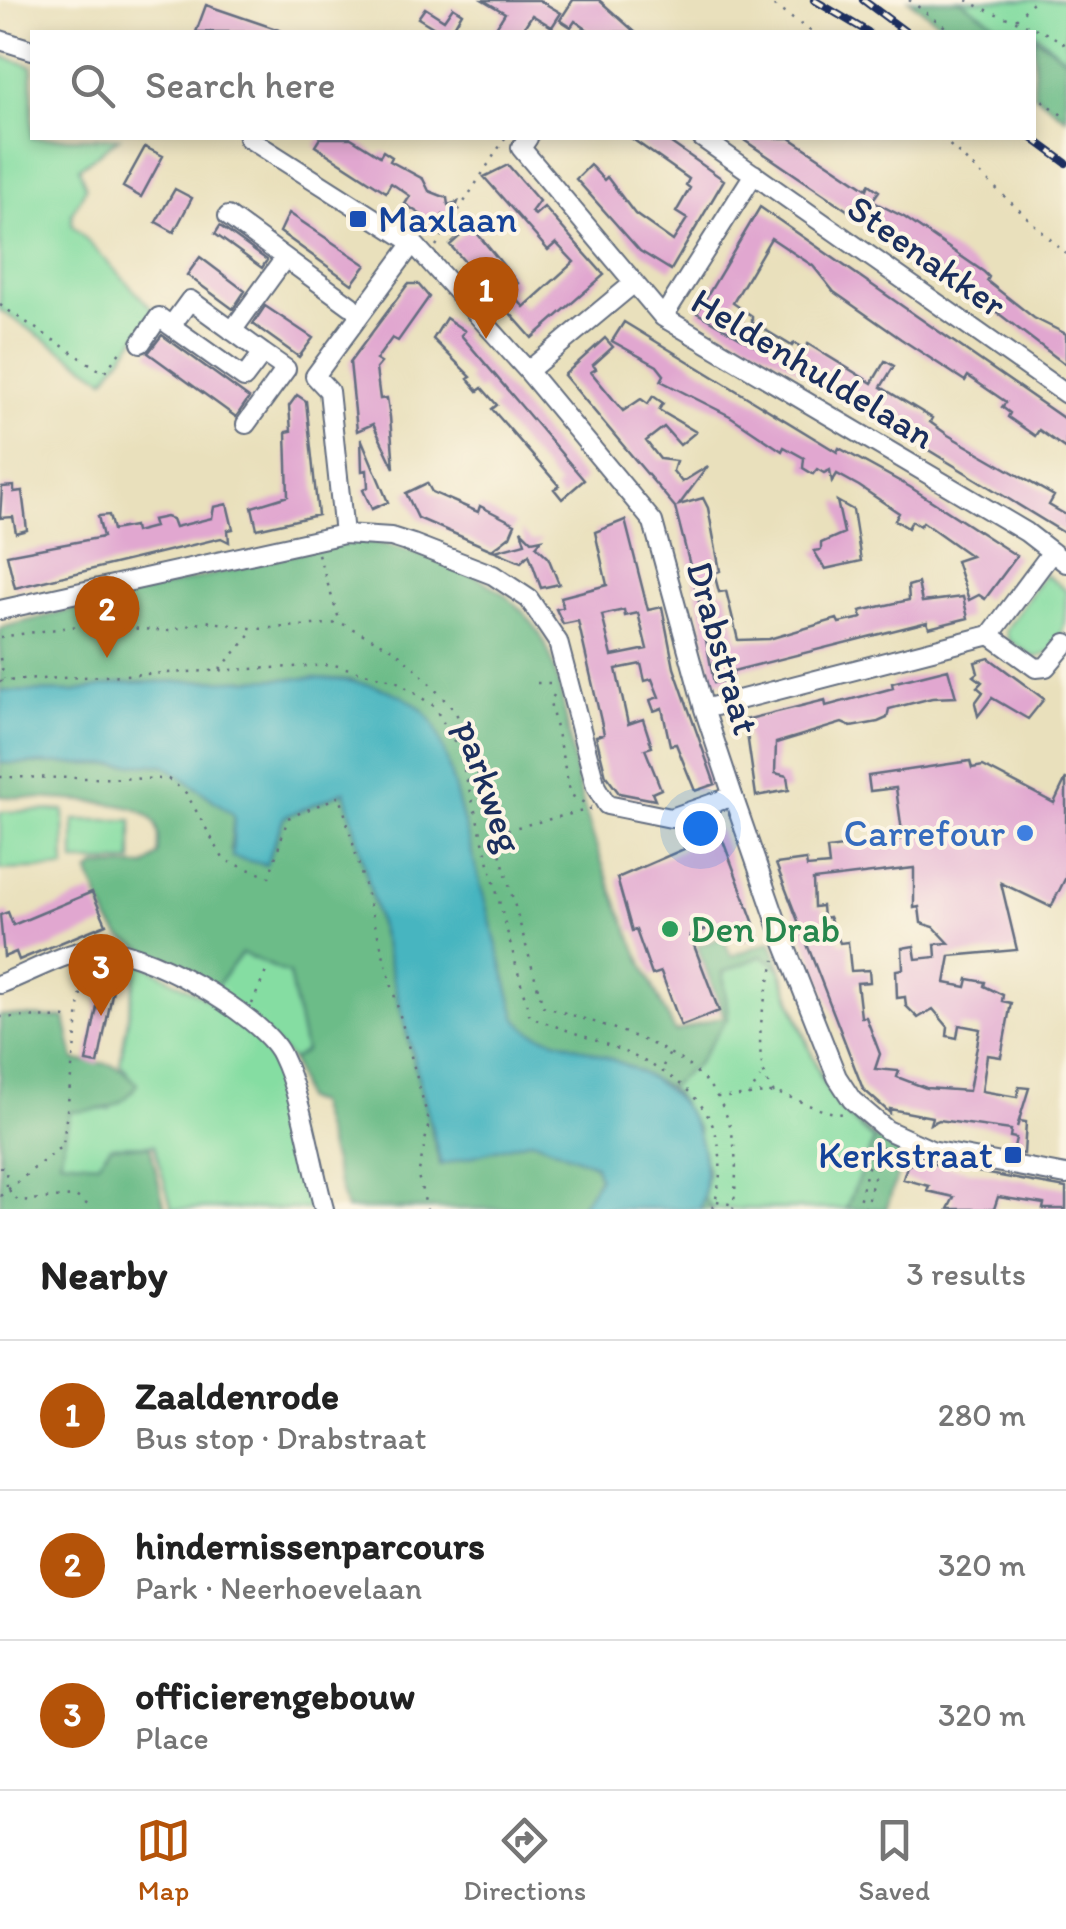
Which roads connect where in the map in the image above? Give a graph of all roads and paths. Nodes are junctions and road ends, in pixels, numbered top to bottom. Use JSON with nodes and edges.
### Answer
{"nodes":[{"id":1,"x":765,"y":0,"type":"edge"},
{"id":2,"x":909,"y":0,"type":"edge"},
{"id":3,"x":968,"y":0,"type":"edge"},
{"id":4,"x":1035,"y":0,"type":"edge"},
{"id":5,"x":1016,"y":20,"type":"junction"},
{"id":6,"x":809,"y":30,"type":"edge"},
{"id":7,"x":949,"y":30,"type":"edge"},
{"id":8,"x":0,"y":40,"type":"edge"},
{"id":9,"x":1066,"y":45,"type":"edge"},
{"id":10,"x":30,"y":49,"type":"edge"},
{"id":11,"x":1036,"y":96,"type":"edge"},
{"id":12,"x":1066,"y":118,"type":"edge"},
{"id":13,"x":251,"y":140,"type":"edge"},
{"id":14,"x":705,"y":140,"type":"edge"},
{"id":15,"x":944,"y":140,"type":"edge"},
{"id":16,"x":518,"y":141,"type":"edge"},
{"id":17,"x":754,"y":174,"type":"junction"},
{"id":18,"x":228,"y":216,"type":"dead end"},
{"id":19,"x":413,"y":242,"type":"junction"},
{"id":20,"x":1066,"y":254,"type":"edge"},
{"id":21,"x":286,"y":258,"type":"junction"},
{"id":22,"x":428,"y":258,"type":"junction"},
{"id":23,"x":634,"y":283,"type":"junction"},
{"id":24,"x":351,"y":306,"type":"dead end"},
{"id":25,"x":1,"y":308,"type":"edge"},
{"id":26,"x":663,"y":318,"type":"junction"},
{"id":27,"x":171,"y":326,"type":"junction"},
{"id":28,"x":232,"y":331,"type":"junction"},
{"id":29,"x":133,"y":344,"type":"joint"},
{"id":30,"x":264,"y":353,"type":"junction"},
{"id":31,"x":286,"y":369,"type":"junction"},
{"id":32,"x":528,"y":371,"type":"junction"},
{"id":33,"x":315,"y":376,"type":"junction"},
{"id":34,"x":1066,"y":394,"type":"edge"},
{"id":35,"x":246,"y":424,"type":"dead end"},
{"id":36,"x":344,"y":534,"type":"junction"},
{"id":37,"x":315,"y":541,"type":"junction"},
{"id":38,"x":1059,"y":557,"type":"edge"},
{"id":39,"x":0,"y":610,"type":"edge"},
{"id":40,"x":341,"y":623,"type":"junction"},
{"id":41,"x":256,"y":629,"type":"junction"},
{"id":42,"x":0,"y":636,"type":"edge"},
{"id":43,"x":990,"y":636,"type":"junction"},
{"id":44,"x":1066,"y":644,"type":"edge"},
{"id":45,"x":0,"y":658,"type":"edge"},
{"id":46,"x":219,"y":670,"type":"junction"},
{"id":47,"x":565,"y":679,"type":"junction"},
{"id":48,"x":2,"y":681,"type":"edge"},
{"id":49,"x":537,"y":684,"type":"dead end"},
{"id":50,"x":704,"y":710,"type":"junction"},
{"id":51,"x":0,"y":777,"type":"edge"},
{"id":52,"x":734,"y":796,"type":"junction"},
{"id":53,"x":495,"y":833,"type":"junction"},
{"id":54,"x":499,"y":849,"type":"junction"},
{"id":55,"x":487,"y":853,"type":"junction"},
{"id":56,"x":87,"y":950,"type":"junction"},
{"id":57,"x":268,"y":967,"type":"dead end"},
{"id":58,"x":785,"y":968,"type":"dead end"},
{"id":59,"x":0,"y":984,"type":"edge"},
{"id":60,"x":0,"y":1017,"type":"edge"},
{"id":61,"x":75,"y":1018,"type":"junction"},
{"id":62,"x":245,"y":1019,"type":"junction"},
{"id":63,"x":672,"y":1050,"type":"junction"},
{"id":64,"x":662,"y":1067,"type":"junction"},
{"id":65,"x":761,"y":1077,"type":"junction"},
{"id":66,"x":774,"y":1093,"type":"junction"},
{"id":67,"x":716,"y":1096,"type":"junction"},
{"id":68,"x":746,"y":1099,"type":"junction"},
{"id":69,"x":841,"y":1103,"type":"dead end"},
{"id":70,"x":872,"y":1131,"type":"dead end"},
{"id":71,"x":877,"y":1135,"type":"junction"},
{"id":72,"x":0,"y":1167,"type":"edge"},
{"id":73,"x":1066,"y":1175,"type":"edge"},
{"id":74,"x":8,"y":1190,"type":"junction"},
{"id":75,"x":0,"y":1196,"type":"edge"},
{"id":76,"x":715,"y":1201,"type":"junction"},
{"id":77,"x":734,"y":1207,"type":"edge"},
{"id":78,"x":93,"y":1209,"type":"edge"},
{"id":79,"x":324,"y":1209,"type":"edge"},
{"id":80,"x":426,"y":1209,"type":"edge"},
{"id":81,"x":713,"y":1209,"type":"edge"},
{"id":82,"x":857,"y":1209,"type":"edge"},
{"id":83,"x":865,"y":1209,"type":"edge"}],
"edges":[{"from":1,"to":6,"type":"path"},
{"from":2,"to":7,"type":"path"},
{"from":3,"to":5,"type":"path"},
{"from":4,"to":5,"type":"path"},
{"from":5,"to":9,"type":"path"},
{"from":8,"to":10,"type":"street"},
{"from":11,"to":12,"type":"path"},
{"from":13,"to":19,"type":"street","name":"Drabstraat"},
{"from":14,"to":17,"type":"street","name":"Steenakker"},
{"from":15,"to":20,"type":"path"},
{"from":16,"to":22,"type":"path"},
{"from":16,"to":23,"type":"street","name":"Heldenhuldelaan"},
{"from":17,"to":26,"type":"street"},
{"from":17,"to":34,"type":"street","name":"Steenakker"},
{"from":18,"to":21,"type":"street"},
{"from":19,"to":22,"type":"street","name":"Drabstraat"},
{"from":19,"to":33,"type":"street"},
{"from":21,"to":24,"type":"street"},
{"from":21,"to":28,"type":"street"},
{"from":22,"to":32,"type":"street","name":"Drabstraat"},
{"from":23,"to":26,"type":"street","name":"Heldenhuldelaan"},
{"from":23,"to":32,"type":"street"},
{"from":25,"to":29,"type":"path"},
{"from":26,"to":38,"type":"street","name":"Heldenhuldelaan"},
{"from":27,"to":28,"type":"street"},
{"from":27,"to":29,"type":"street"},
{"from":27,"to":30,"type":"street"},
{"from":28,"to":30,"type":"street"},
{"from":30,"to":31,"type":"street"},
{"from":31,"to":33,"type":"street"},
{"from":31,"to":35,"type":"street"},
{"from":32,"to":50,"type":"street","name":"Drabstraat"},
{"from":33,"to":36,"type":"street"},
{"from":36,"to":37,"type":"street"},
{"from":36,"to":47,"type":"street"},
{"from":37,"to":39,"type":"street"},
{"from":37,"to":40,"type":"path"},
{"from":38,"to":43,"type":"street"},
{"from":40,"to":41,"type":"path"},
{"from":40,"to":53,"type":"path"},
{"from":41,"to":42,"type":"path"},
{"from":41,"to":46,"type":"path"},
{"from":43,"to":44,"type":"street"},
{"from":43,"to":50,"type":"street"},
{"from":45,"to":48,"type":"path"},
{"from":46,"to":48,"type":"path","name":"parkweg"},
{"from":46,"to":55,"type":"path","name":"parkweg"},
{"from":47,"to":49,"type":"path"},
{"from":47,"to":52,"type":"street"},
{"from":47,"to":53,"type":"path"},
{"from":50,"to":52,"type":"street","name":"Drabstraat"},
{"from":51,"to":80,"type":"path"},
{"from":52,"to":73,"type":"street","name":"Drabstraat"},
{"from":53,"to":54,"type":"path"},
{"from":54,"to":55,"type":"path"},
{"from":54,"to":63,"type":"path"},
{"from":55,"to":64,"type":"path","name":"parkweg"},
{"from":56,"to":59,"type":"street"},
{"from":56,"to":61,"type":"path"},
{"from":56,"to":62,"type":"street"},
{"from":57,"to":62,"type":"path"},
{"from":58,"to":65,"type":"path"},
{"from":60,"to":61,"type":"path"},
{"from":61,"to":74,"type":"path"},
{"from":62,"to":79,"type":"street"},
{"from":63,"to":64,"type":"path"},
{"from":63,"to":67,"type":"path"},
{"from":64,"to":76,"type":"path","name":"parkweg"},
{"from":65,"to":66,"type":"path"},
{"from":65,"to":68,"type":"path"},
{"from":66,"to":68,"type":"path"},
{"from":66,"to":69,"type":"path"},
{"from":67,"to":68,"type":"path"},
{"from":67,"to":77,"type":"path"},
{"from":70,"to":71,"type":"path"},
{"from":71,"to":82,"type":"path"},
{"from":71,"to":83,"type":"path"},
{"from":72,"to":74,"type":"path"},
{"from":74,"to":75,"type":"path"},
{"from":74,"to":78,"type":"path"},
{"from":76,"to":77,"type":"path"},
{"from":76,"to":81,"type":"path","name":"parkweg"}]}
